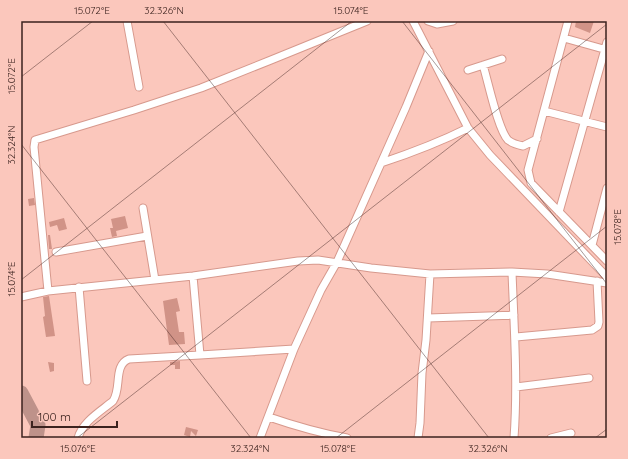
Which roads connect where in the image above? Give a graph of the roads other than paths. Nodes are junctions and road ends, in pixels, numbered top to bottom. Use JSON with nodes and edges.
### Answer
{"nodes":[{"id":1,"x":126,"y":21,"type":"edge"},
{"id":2,"x":367,"y":21,"type":"edge"},
{"id":3,"x":413,"y":21,"type":"edge"},
{"id":4,"x":428,"y":21,"type":"edge"},
{"id":5,"x":453,"y":21,"type":"edge"},
{"id":6,"x":568,"y":21,"type":"edge"},
{"id":7,"x":564,"y":38,"type":"junction"},
{"id":8,"x":606,"y":47,"type":"edge"},
{"id":9,"x":429,"y":51,"type":"junction"},
{"id":10,"x":502,"y":59,"type":"dead end"},
{"id":11,"x":483,"y":65,"type":"junction"},
{"id":12,"x":468,"y":70,"type":"dead end"},
{"id":13,"x":139,"y":87,"type":"dead end"},
{"id":14,"x":544,"y":111,"type":"junction"},
{"id":15,"x":585,"y":121,"type":"junction"},
{"id":16,"x":607,"y":127,"type":"edge"},
{"id":17,"x":468,"y":128,"type":"junction"},
{"id":18,"x":537,"y":139,"type":"junction"},
{"id":19,"x":523,"y":146,"type":"junction"},
{"id":20,"x":531,"y":161,"type":"junction"},
{"id":21,"x":381,"y":163,"type":"junction"},
{"id":22,"x":607,"y":188,"type":"edge"},
{"id":23,"x":143,"y":208,"type":"dead end"},
{"id":24,"x":559,"y":212,"type":"junction"},
{"id":25,"x":147,"y":236,"type":"junction"},
{"id":26,"x":592,"y":245,"type":"junction"},
{"id":27,"x":56,"y":252,"type":"dead end"},
{"id":28,"x":337,"y":262,"type":"junction"},
{"id":29,"x":607,"y":262,"type":"edge"},
{"id":30,"x":512,"y":272,"type":"junction"},
{"id":31,"x":430,"y":274,"type":"junction"},
{"id":32,"x":193,"y":276,"type":"junction"},
{"id":33,"x":607,"y":277,"type":"edge"},
{"id":34,"x":154,"y":280,"type":"junction"},
{"id":35,"x":597,"y":281,"type":"junction"},
{"id":36,"x":607,"y":283,"type":"edge"},
{"id":37,"x":79,"y":287,"type":"junction"},
{"id":38,"x":48,"y":290,"type":"junction"},
{"id":39,"x":21,"y":297,"type":"edge"},
{"id":40,"x":514,"y":316,"type":"junction"},
{"id":41,"x":428,"y":318,"type":"junction"},
{"id":42,"x":516,"y":337,"type":"junction"},
{"id":43,"x":294,"y":349,"type":"junction"},
{"id":44,"x":200,"y":355,"type":"junction"},
{"id":45,"x":589,"y":378,"type":"dead end"},
{"id":46,"x":87,"y":381,"type":"dead end"},
{"id":47,"x":516,"y":387,"type":"junction"},
{"id":48,"x":269,"y":417,"type":"junction"},
{"id":49,"x":571,"y":432,"type":"dead end"},
{"id":50,"x":78,"y":438,"type":"edge"},
{"id":51,"x":260,"y":438,"type":"edge"},
{"id":52,"x":347,"y":438,"type":"edge"},
{"id":53,"x":418,"y":438,"type":"edge"},
{"id":54,"x":514,"y":438,"type":"edge"},
{"id":55,"x":551,"y":438,"type":"edge"}],
"edges":[{"from":1,"to":13,"type":"street"},
{"from":2,"to":38,"type":"street"},
{"from":3,"to":9,"type":"street"},
{"from":4,"to":5,"type":"street"},
{"from":6,"to":7,"type":"street"},
{"from":7,"to":8,"type":"street"},
{"from":7,"to":14,"type":"street"},
{"from":8,"to":15,"type":"street"},
{"from":9,"to":17,"type":"street"},
{"from":9,"to":21,"type":"street"},
{"from":10,"to":11,"type":"street"},
{"from":11,"to":12,"type":"street"},
{"from":11,"to":19,"type":"street"},
{"from":14,"to":15,"type":"street"},
{"from":14,"to":18,"type":"street"},
{"from":15,"to":16,"type":"street"},
{"from":15,"to":24,"type":"street"},
{"from":17,"to":21,"type":"street"},
{"from":17,"to":33,"type":"street"},
{"from":18,"to":19,"type":"street"},
{"from":18,"to":20,"type":"street"},
{"from":19,"to":20,"type":"street"},
{"from":20,"to":24,"type":"street"},
{"from":21,"to":28,"type":"street"},
{"from":22,"to":26,"type":"street"},
{"from":23,"to":25,"type":"street"},
{"from":24,"to":26,"type":"street"},
{"from":25,"to":27,"type":"street"},
{"from":25,"to":34,"type":"street"},
{"from":26,"to":29,"type":"street"},
{"from":28,"to":31,"type":"street"},
{"from":28,"to":32,"type":"street"},
{"from":28,"to":43,"type":"street"},
{"from":30,"to":31,"type":"street"},
{"from":30,"to":35,"type":"street"},
{"from":30,"to":40,"type":"street"},
{"from":31,"to":41,"type":"street"},
{"from":32,"to":34,"type":"street"},
{"from":32,"to":44,"type":"street"},
{"from":34,"to":37,"type":"street"},
{"from":35,"to":36,"type":"street"},
{"from":35,"to":42,"type":"street"},
{"from":37,"to":38,"type":"street"},
{"from":37,"to":46,"type":"street"},
{"from":38,"to":39,"type":"street"},
{"from":40,"to":41,"type":"street"},
{"from":40,"to":42,"type":"street"},
{"from":41,"to":53,"type":"street"},
{"from":42,"to":47,"type":"street"},
{"from":43,"to":44,"type":"street"},
{"from":43,"to":48,"type":"street"},
{"from":44,"to":50,"type":"street"},
{"from":45,"to":47,"type":"street"},
{"from":47,"to":54,"type":"street"},
{"from":48,"to":51,"type":"street"},
{"from":48,"to":52,"type":"street"},
{"from":49,"to":55,"type":"street"}]}
